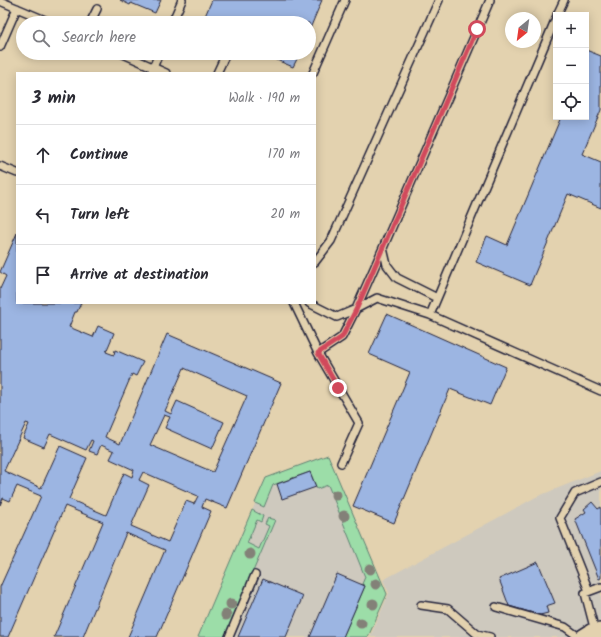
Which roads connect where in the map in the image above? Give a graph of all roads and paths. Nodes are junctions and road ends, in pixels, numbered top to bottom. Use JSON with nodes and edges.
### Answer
{"nodes":[{"id":1,"x":0,"y":0,"type":"edge"},
{"id":2,"x":182,"y":0,"type":"edge"},
{"id":3,"x":345,"y":0,"type":"edge"},
{"id":4,"x":439,"y":0,"type":"edge"},
{"id":5,"x":490,"y":0,"type":"edge"},
{"id":6,"x":564,"y":0,"type":"edge"},
{"id":7,"x":17,"y":8,"type":"junction"},
{"id":8,"x":97,"y":9,"type":"dead end"},
{"id":9,"x":558,"y":12,"type":"edge"},
{"id":10,"x":36,"y":16,"type":"edge"},
{"id":11,"x":94,"y":16,"type":"edge"},
{"id":12,"x":175,"y":16,"type":"edge"},
{"id":13,"x":553,"y":25,"type":"edge"},
{"id":14,"x":0,"y":47,"type":"edge"},
{"id":15,"x":134,"y":60,"type":"edge"},
{"id":16,"x":156,"y":60,"type":"edge"},
{"id":17,"x":223,"y":60,"type":"edge"},
{"id":18,"x":152,"y":70,"type":"edge"},
{"id":19,"x":217,"y":72,"type":"edge"},
{"id":20,"x":313,"y":72,"type":"edge"},
{"id":21,"x":0,"y":166,"type":"edge"},
{"id":22,"x":16,"y":173,"type":"edge"},
{"id":23,"x":383,"y":248,"type":"junction"},
{"id":24,"x":316,"y":261,"type":"edge"},
{"id":25,"x":437,"y":298,"type":"junction"},
{"id":26,"x":294,"y":304,"type":"edge"},
{"id":27,"x":311,"y":304,"type":"edge"},
{"id":28,"x":356,"y":310,"type":"junction"},
{"id":29,"x":430,"y":315,"type":"junction"},
{"id":30,"x":318,"y":353,"type":"junction"},
{"id":31,"x":601,"y":391,"type":"edge"},
{"id":32,"x":341,"y":463,"type":"dead end"},
{"id":33,"x":601,"y":482,"type":"edge"},
{"id":34,"x":255,"y":575,"type":"dead end"},
{"id":35,"x":601,"y":587,"type":"edge"},
{"id":36,"x":589,"y":591,"type":"junction"},
{"id":37,"x":421,"y":604,"type":"dead end"},
{"id":38,"x":496,"y":607,"type":"dead end"},
{"id":39,"x":593,"y":633,"type":"edge"},
{"id":40,"x":229,"y":637,"type":"edge"},
{"id":41,"x":490,"y":637,"type":"edge"},
{"id":42,"x":579,"y":637,"type":"edge"}],
"edges":[{"from":1,"to":7,"type":"lane"},
{"from":2,"to":12,"type":"lane"},
{"from":3,"to":20,"type":"lane"},
{"from":4,"to":24,"type":"lane"},
{"from":5,"to":23,"type":"lane"},
{"from":6,"to":9,"type":"lane"},
{"from":7,"to":10,"type":"lane"},
{"from":7,"to":14,"type":"lane"},
{"from":8,"to":11,"type":"lane"},
{"from":13,"to":25,"type":"lane"},
{"from":15,"to":18,"type":"lane"},
{"from":16,"to":18,"type":"lane"},
{"from":17,"to":19,"type":"lane"},
{"from":21,"to":22,"type":"lane"},
{"from":23,"to":25,"type":"lane"},
{"from":23,"to":28,"type":"lane"},
{"from":25,"to":29,"type":"lane"},
{"from":26,"to":30,"type":"lane"},
{"from":27,"to":28,"type":"lane"},
{"from":28,"to":29,"type":"lane"},
{"from":28,"to":30,"type":"lane"},
{"from":29,"to":31,"type":"lane"},
{"from":30,"to":32,"type":"lane"},
{"from":33,"to":36,"type":"lane"},
{"from":34,"to":40,"type":"lane"},
{"from":35,"to":36,"type":"lane"},
{"from":36,"to":39,"type":"lane"},
{"from":37,"to":41,"type":"lane"},
{"from":38,"to":42,"type":"lane"}]}
